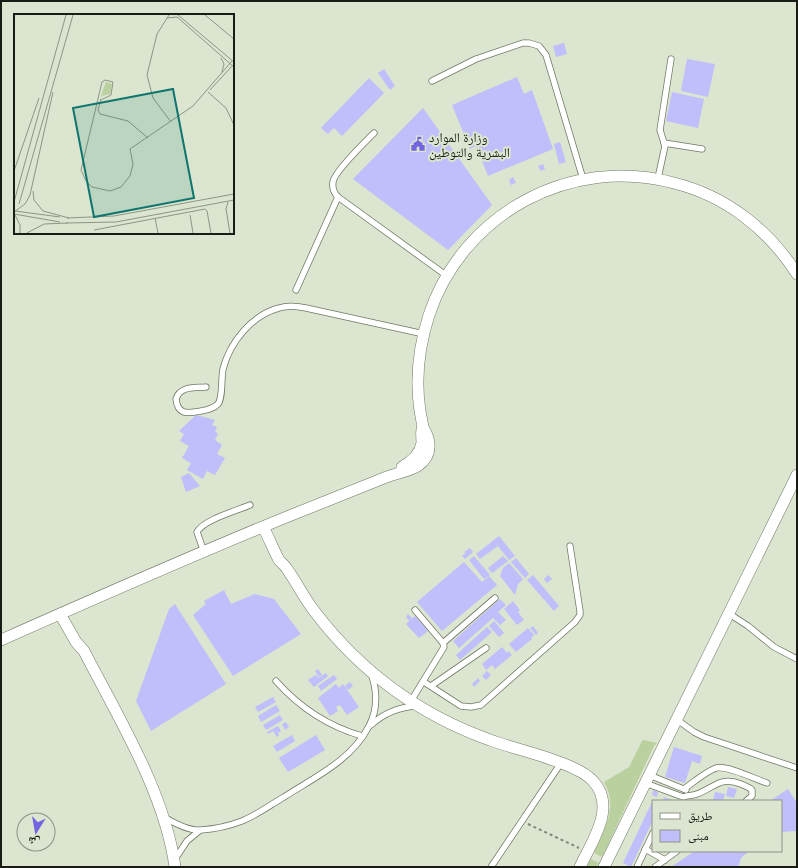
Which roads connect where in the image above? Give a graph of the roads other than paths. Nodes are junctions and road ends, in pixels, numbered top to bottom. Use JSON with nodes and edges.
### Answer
{"nodes":[{"id":1,"x":671,"y":59,"type":"dead end"},
{"id":2,"x":432,"y":81,"type":"dead end"},
{"id":3,"x":374,"y":133,"type":"dead end"},
{"id":4,"x":664,"y":143,"type":"junction"},
{"id":5,"x":702,"y":149,"type":"dead end"},
{"id":6,"x":658,"y":178,"type":"junction"},
{"id":7,"x":583,"y":179,"type":"junction"},
{"id":8,"x":338,"y":197,"type":"junction"},
{"id":9,"x":797,"y":274,"type":"edge"},
{"id":10,"x":447,"y":276,"type":"junction"},
{"id":11,"x":296,"y":290,"type":"dead end"},
{"id":12,"x":424,"y":334,"type":"junction"},
{"id":13,"x":206,"y":387,"type":"dead end"},
{"id":14,"x":797,"y":475,"type":"edge"},
{"id":15,"x":250,"y":505,"type":"dead end"},
{"id":16,"x":267,"y":525,"type":"junction"},
{"id":17,"x":570,"y":546,"type":"dead end"},
{"id":18,"x":204,"y":552,"type":"junction"},
{"id":19,"x":495,"y":598,"type":"dead end"},
{"id":20,"x":415,"y":610,"type":"dead end"},
{"id":21,"x":63,"y":612,"type":"junction"},
{"id":22,"x":728,"y":613,"type":"junction"},
{"id":23,"x":1,"y":640,"type":"edge"},
{"id":24,"x":443,"y":643,"type":"junction"},
{"id":25,"x":486,"y":648,"type":"dead end"},
{"id":26,"x":797,"y":659,"type":"edge"},
{"id":27,"x":370,"y":671,"type":"junction"},
{"id":28,"x":276,"y":681,"type":"dead end"},
{"id":29,"x":424,"y":682,"type":"junction"},
{"id":30,"x":431,"y":686,"type":"junction"},
{"id":31,"x":415,"y":704,"type":"junction"},
{"id":32,"x":676,"y":719,"type":"junction"},
{"id":33,"x":369,"y":727,"type":"junction"},
{"id":34,"x":362,"y":736,"type":"junction"},
{"id":35,"x":561,"y":763,"type":"junction"},
{"id":36,"x":797,"y":768,"type":"edge"},
{"id":37,"x":647,"y":779,"type":"junction"},
{"id":38,"x":767,"y":783,"type":"dead end"},
{"id":39,"x":685,"y":792,"type":"junction"},
{"id":40,"x":747,"y":800,"type":"edge"},
{"id":41,"x":162,"y":816,"type":"junction"},
{"id":42,"x":199,"y":830,"type":"junction"},
{"id":43,"x":652,"y":835,"type":"edge"},
{"id":44,"x":645,"y":849,"type":"junction"},
{"id":45,"x":676,"y":852,"type":"edge"},
{"id":46,"x":665,"y":860,"type":"junction"},
{"id":47,"x":175,"y":864,"type":"edge"},
{"id":48,"x":491,"y":867,"type":"edge"},
{"id":49,"x":580,"y":867,"type":"edge"},
{"id":50,"x":604,"y":867,"type":"edge"},
{"id":51,"x":637,"y":867,"type":"edge"},
{"id":52,"x":655,"y":867,"type":"edge"}],
"edges":[{"from":1,"to":4,"type":"lane"},
{"from":2,"to":7,"type":"lane"},
{"from":3,"to":8,"type":"lane"},
{"from":4,"to":5,"type":"lane"},
{"from":4,"to":6,"type":"lane"},
{"from":6,"to":7,"type":"street"},
{"from":6,"to":9,"type":"street"},
{"from":7,"to":10,"type":"street"},
{"from":8,"to":10,"type":"lane"},
{"from":8,"to":11,"type":"lane"},
{"from":10,"to":12,"type":"street"},
{"from":12,"to":13,"type":"lane"},
{"from":12,"to":16,"type":"street"},
{"from":14,"to":22,"type":"street"},
{"from":15,"to":18,"type":"lane"},
{"from":16,"to":18,"type":"street"},
{"from":16,"to":27,"type":"street"},
{"from":17,"to":30,"type":"lane"},
{"from":18,"to":21,"type":"street"},
{"from":19,"to":24,"type":"lane"},
{"from":20,"to":24,"type":"lane"},
{"from":21,"to":23,"type":"street"},
{"from":21,"to":41,"type":"street"},
{"from":22,"to":26,"type":"lane"},
{"from":22,"to":32,"type":"street"},
{"from":24,"to":29,"type":"lane"},
{"from":25,"to":30,"type":"lane"},
{"from":27,"to":31,"type":"street"},
{"from":27,"to":33,"type":"lane"},
{"from":28,"to":34,"type":"lane"},
{"from":29,"to":30,"type":"lane"},
{"from":29,"to":31,"type":"lane"},
{"from":31,"to":33,"type":"lane"},
{"from":31,"to":35,"type":"street"},
{"from":32,"to":36,"type":"lane"},
{"from":32,"to":37,"type":"street"},
{"from":33,"to":34,"type":"lane"},
{"from":34,"to":42,"type":"lane"},
{"from":35,"to":48,"type":"lane"},
{"from":35,"to":49,"type":"street"},
{"from":37,"to":39,"type":"lane"},
{"from":37,"to":39,"type":"lane"},
{"from":37,"to":50,"type":"street"},
{"from":38,"to":39,"type":"lane"},
{"from":39,"to":40,"type":"lane"},
{"from":41,"to":42,"type":"lane"},
{"from":41,"to":47,"type":"street"},
{"from":42,"to":47,"type":"lane"},
{"from":43,"to":44,"type":"lane"},
{"from":44,"to":46,"type":"lane"},
{"from":44,"to":51,"type":"lane"},
{"from":45,"to":46,"type":"lane"},
{"from":46,"to":52,"type":"lane"}]}
